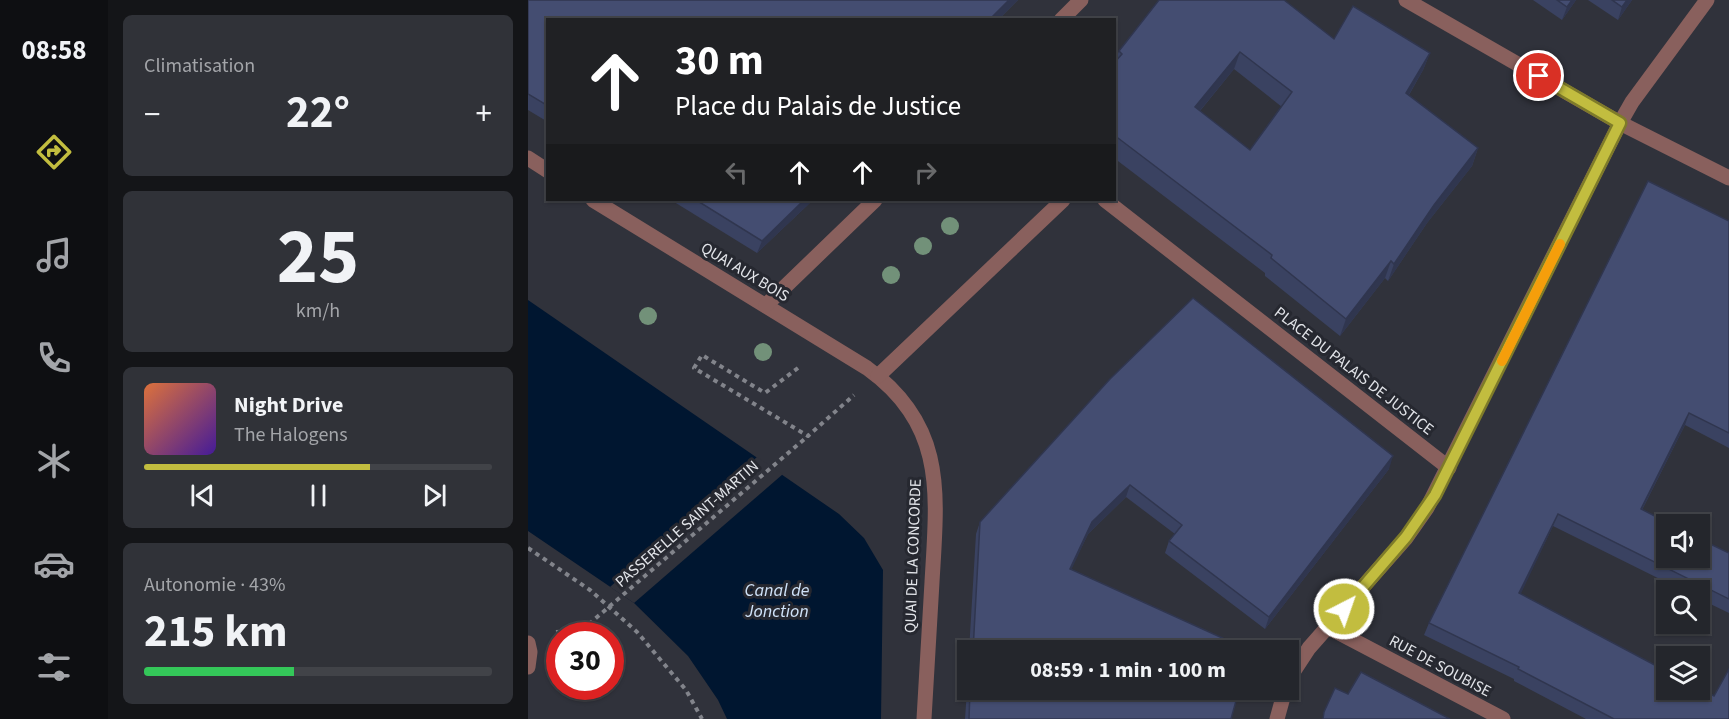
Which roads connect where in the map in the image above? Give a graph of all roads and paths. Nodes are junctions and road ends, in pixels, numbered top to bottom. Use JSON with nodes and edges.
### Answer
{"nodes":[{"id":1,"x":1081,"y":0,"type":"edge"},
{"id":2,"x":1406,"y":0,"type":"edge"},
{"id":3,"x":1707,"y":0,"type":"edge"},
{"id":4,"x":1063,"y":18,"type":"edge"},
{"id":5,"x":1620,"y":123,"type":"junction"},
{"id":6,"x":528,"y":158,"type":"edge"},
{"id":7,"x":546,"y":170,"type":"edge"},
{"id":8,"x":1729,"y":178,"type":"edge"},
{"id":9,"x":595,"y":201,"type":"edge"},
{"id":10,"x":874,"y":201,"type":"edge"},
{"id":11,"x":1062,"y":201,"type":"edge"},
{"id":12,"x":1106,"y":201,"type":"edge"},
{"id":13,"x":766,"y":305,"type":"junction"},
{"id":14,"x":798,"y":368,"type":"dead end"},
{"id":15,"x":878,"y":376,"type":"junction"},
{"id":16,"x":851,"y":397,"type":"dead end"},
{"id":17,"x":808,"y":436,"type":"junction"},
{"id":18,"x":1449,"y":468,"type":"junction"},
{"id":19,"x":528,"y":548,"type":"edge"},
{"id":20,"x":591,"y":622,"type":"edge"},
{"id":21,"x":1328,"y":627,"type":"junction"},
{"id":22,"x":528,"y":644,"type":"edge"},
{"id":23,"x":1299,"y":662,"type":"edge"},
{"id":24,"x":528,"y":667,"type":"edge"},
{"id":25,"x":1282,"y":700,"type":"edge"},
{"id":26,"x":702,"y":719,"type":"edge"},
{"id":27,"x":924,"y":719,"type":"edge"},
{"id":28,"x":1277,"y":719,"type":"edge"},
{"id":29,"x":1503,"y":719,"type":"edge"}],
"edges":[{"from":1,"to":4,"type":"street"},
{"from":2,"to":5,"type":"street"},
{"from":3,"to":5,"type":"street"},
{"from":5,"to":8,"type":"street"},
{"from":5,"to":18,"type":"street"},
{"from":6,"to":7,"type":"street"},
{"from":9,"to":13,"type":"street","name":"QUAI AUX BOIS"},
{"from":10,"to":13,"type":"street"},
{"from":11,"to":15,"type":"street"},
{"from":12,"to":18,"type":"street","name":"PLACE DU PALAIS DE JUSTICE"},
{"from":13,"to":15,"type":"street","name":"QUAI AUX BOIS"},
{"from":14,"to":17,"type":"path"},
{"from":15,"to":27,"type":"street","name":"QUAI DE LA CONCORDE"},
{"from":16,"to":17,"type":"path","name":"PASSERELLE SAINT-MARTIN"},
{"from":17,"to":20,"type":"path","name":"PASSERELLE SAINT-MARTIN","bridge":true},
{"from":18,"to":21,"type":"street"},
{"from":19,"to":26,"type":"path"},
{"from":21,"to":23,"type":"street"},
{"from":21,"to":29,"type":"street","name":"RUE DE SOUBISE"},
{"from":22,"to":24,"type":"street"},
{"from":25,"to":28,"type":"street"}]}
